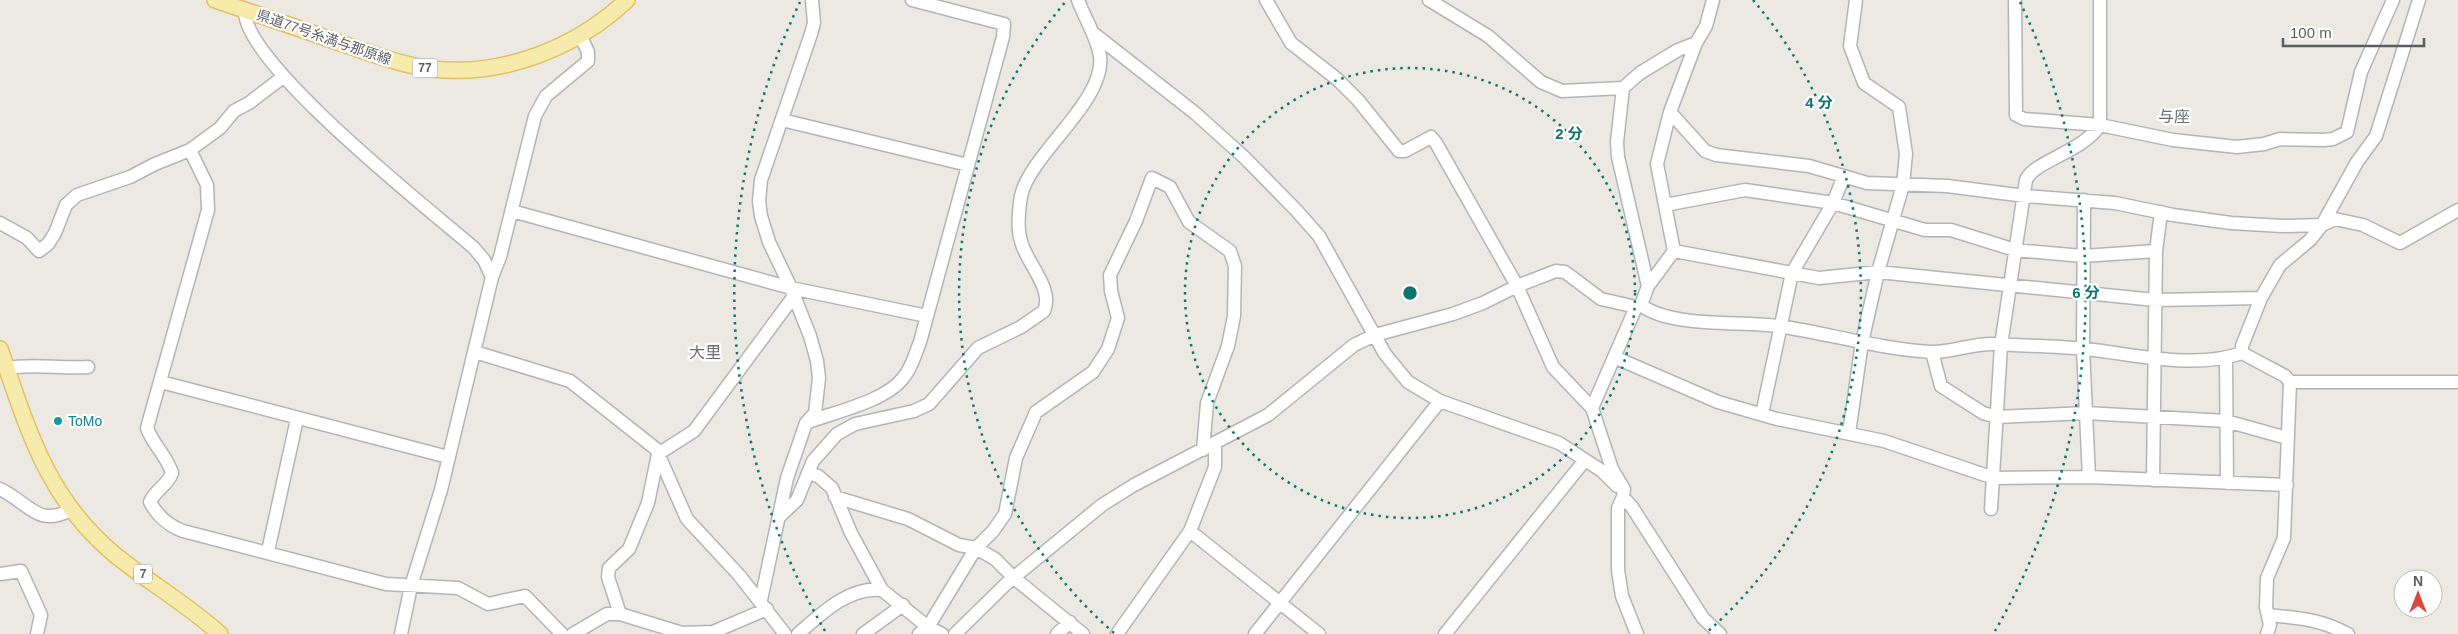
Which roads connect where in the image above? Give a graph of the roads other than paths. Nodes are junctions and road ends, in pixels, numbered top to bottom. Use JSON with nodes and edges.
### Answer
{"nodes":[{"id":1,"x":215,"y":0,"type":"edge"},
{"id":2,"x":627,"y":0,"type":"edge"},
{"id":3,"x":812,"y":0,"type":"edge"},
{"id":4,"x":914,"y":0,"type":"edge"},
{"id":5,"x":1078,"y":0,"type":"edge"},
{"id":6,"x":1266,"y":0,"type":"edge"},
{"id":7,"x":1428,"y":0,"type":"edge"},
{"id":8,"x":1713,"y":0,"type":"edge"},
{"id":9,"x":1856,"y":0,"type":"edge"},
{"id":10,"x":2015,"y":0,"type":"edge"},
{"id":11,"x":2100,"y":0,"type":"edge"},
{"id":12,"x":2393,"y":0,"type":"edge"},
{"id":13,"x":2419,"y":0,"type":"edge"},
{"id":14,"x":245,"y":11,"type":"junction"},
{"id":15,"x":1093,"y":33,"type":"junction"},
{"id":16,"x":580,"y":35,"type":"junction"},
{"id":17,"x":1696,"y":43,"type":"junction"},
{"id":18,"x":283,"y":77,"type":"junction"},
{"id":19,"x":1623,"y":88,"type":"junction"},
{"id":20,"x":1670,"y":112,"type":"junction"},
{"id":21,"x":782,"y":120,"type":"junction"},
{"id":22,"x":2100,"y":125,"type":"junction"},
{"id":23,"x":190,"y":150,"type":"junction"},
{"id":24,"x":968,"y":165,"type":"junction"},
{"id":25,"x":1844,"y":176,"type":"junction"},
{"id":26,"x":1903,"y":185,"type":"junction"},
{"id":27,"x":2024,"y":196,"type":"junction"},
{"id":28,"x":2084,"y":200,"type":"junction"},
{"id":29,"x":1833,"y":203,"type":"junction"},
{"id":30,"x":1665,"y":205,"type":"junction"},
{"id":31,"x":2458,"y":210,"type":"edge"},
{"id":32,"x":512,"y":211,"type":"junction"},
{"id":33,"x":2160,"y":212,"type":"junction"},
{"id":34,"x":1893,"y":220,"type":"junction"},
{"id":35,"x":0,"y":223,"type":"edge"},
{"id":36,"x":2322,"y":225,"type":"junction"},
{"id":37,"x":2015,"y":250,"type":"junction"},
{"id":38,"x":1674,"y":251,"type":"junction"},
{"id":39,"x":2156,"y":251,"type":"junction"},
{"id":40,"x":2084,"y":256,"type":"junction"},
{"id":41,"x":1878,"y":272,"type":"junction"},
{"id":42,"x":1792,"y":273,"type":"junction"},
{"id":43,"x":492,"y":277,"type":"junction"},
{"id":44,"x":1517,"y":286,"type":"junction"},
{"id":45,"x":1648,"y":286,"type":"junction"},
{"id":46,"x":2009,"y":286,"type":"junction"},
{"id":47,"x":792,"y":292,"type":"junction"},
{"id":48,"x":2083,"y":294,"type":"junction"},
{"id":49,"x":2261,"y":298,"type":"junction"},
{"id":50,"x":2155,"y":300,"type":"junction"},
{"id":51,"x":1639,"y":306,"type":"junction"},
{"id":52,"x":927,"y":316,"type":"junction"},
{"id":53,"x":1782,"y":326,"type":"junction"},
{"id":54,"x":1375,"y":334,"type":"junction"},
{"id":55,"x":1862,"y":342,"type":"junction"},
{"id":56,"x":2001,"y":345,"type":"junction"},
{"id":57,"x":0,"y":349,"type":"edge"},
{"id":58,"x":2083,"y":349,"type":"junction"},
{"id":59,"x":475,"y":352,"type":"junction"},
{"id":60,"x":1932,"y":352,"type":"junction"},
{"id":61,"x":2242,"y":353,"type":"junction"},
{"id":62,"x":1614,"y":357,"type":"junction"},
{"id":63,"x":2154,"y":358,"type":"junction"},
{"id":64,"x":2226,"y":359,"type":"junction"},
{"id":65,"x":7,"y":368,"type":"junction"},
{"id":66,"x":88,"y":368,"type":"dead end"},
{"id":67,"x":161,"y":382,"type":"junction"},
{"id":68,"x":2290,"y":382,"type":"junction"},
{"id":69,"x":2458,"y":382,"type":"edge"},
{"id":70,"x":1440,"y":401,"type":"junction"},
{"id":71,"x":1592,"y":408,"type":"junction"},
{"id":72,"x":2086,"y":413,"type":"junction"},
{"id":73,"x":1762,"y":414,"type":"junction"},
{"id":74,"x":2153,"y":416,"type":"junction"},
{"id":75,"x":1997,"y":417,"type":"junction"},
{"id":76,"x":298,"y":419,"type":"junction"},
{"id":77,"x":2226,"y":421,"type":"junction"},
{"id":78,"x":806,"y":423,"type":"junction"},
{"id":79,"x":1849,"y":434,"type":"junction"},
{"id":80,"x":2287,"y":438,"type":"junction"},
{"id":81,"x":1209,"y":447,"type":"junction"},
{"id":82,"x":658,"y":454,"type":"junction"},
{"id":83,"x":448,"y":457,"type":"junction"},
{"id":84,"x":1585,"y":460,"type":"junction"},
{"id":85,"x":808,"y":473,"type":"junction"},
{"id":86,"x":2089,"y":477,"type":"junction"},
{"id":87,"x":1994,"y":478,"type":"junction"},
{"id":88,"x":2153,"y":480,"type":"junction"},
{"id":89,"x":2228,"y":483,"type":"junction"},
{"id":90,"x":2287,"y":485,"type":"junction"},
{"id":91,"x":0,"y":489,"type":"edge"},
{"id":92,"x":1624,"y":493,"type":"junction"},
{"id":93,"x":835,"y":496,"type":"junction"},
{"id":94,"x":1991,"y":509,"type":"dead end"},
{"id":95,"x":70,"y":510,"type":"junction"},
{"id":96,"x":780,"y":516,"type":"junction"},
{"id":97,"x":1190,"y":531,"type":"junction"},
{"id":98,"x":976,"y":548,"type":"junction"},
{"id":99,"x":268,"y":552,"type":"junction"},
{"id":100,"x":0,"y":574,"type":"edge"},
{"id":101,"x":1014,"y":578,"type":"junction"},
{"id":102,"x":411,"y":586,"type":"junction"},
{"id":103,"x":882,"y":590,"type":"junction"},
{"id":104,"x":1281,"y":603,"type":"junction"},
{"id":105,"x":764,"y":604,"type":"junction"},
{"id":106,"x":903,"y":605,"type":"junction"},
{"id":107,"x":620,"y":614,"type":"junction"},
{"id":108,"x":2268,"y":615,"type":"junction"},
{"id":109,"x":1070,"y":622,"type":"junction"},
{"id":110,"x":924,"y":630,"type":"edge"},
{"id":111,"x":37,"y":634,"type":"edge"},
{"id":112,"x":220,"y":634,"type":"edge"},
{"id":113,"x":401,"y":634,"type":"edge"},
{"id":114,"x":562,"y":634,"type":"edge"},
{"id":115,"x":573,"y":634,"type":"edge"},
{"id":116,"x":785,"y":634,"type":"edge"},
{"id":117,"x":798,"y":634,"type":"edge"},
{"id":118,"x":863,"y":634,"type":"edge"},
{"id":119,"x":942,"y":634,"type":"edge"},
{"id":120,"x":955,"y":634,"type":"edge"},
{"id":121,"x":1057,"y":634,"type":"edge"},
{"id":122,"x":1083,"y":634,"type":"edge"},
{"id":123,"x":1117,"y":634,"type":"edge"},
{"id":124,"x":1255,"y":634,"type":"edge"},
{"id":125,"x":1319,"y":634,"type":"edge"},
{"id":126,"x":1445,"y":634,"type":"edge"},
{"id":127,"x":1637,"y":634,"type":"edge"},
{"id":128,"x":1720,"y":634,"type":"edge"},
{"id":129,"x":2267,"y":634,"type":"edge"},
{"id":130,"x":2348,"y":634,"type":"edge"}],
"edges":[{"from":1,"to":14,"type":"main road","name":"県道77号糸満与那原線","number":"77"},
{"from":2,"to":16,"type":"main road","name":"県道77号糸満与那原線","number":"77"},
{"from":3,"to":21,"type":"street"},
{"from":4,"to":24,"type":"street"},
{"from":5,"to":15,"type":"street"},
{"from":6,"to":44,"type":"street"},
{"from":7,"to":19,"type":"street"},
{"from":8,"to":17,"type":"street"},
{"from":9,"to":26,"type":"street"},
{"from":10,"to":22,"type":"street"},
{"from":11,"to":22,"type":"street"},
{"from":12,"to":22,"type":"street"},
{"from":13,"to":36,"type":"street"},
{"from":14,"to":16,"type":"main road","name":"県道77号糸満与那原線","number":"77"},
{"from":14,"to":18,"type":"street"},
{"from":15,"to":54,"type":"street"},
{"from":15,"to":85,"type":"street"},
{"from":16,"to":32,"type":"street"},
{"from":17,"to":19,"type":"street"},
{"from":17,"to":20,"type":"street"},
{"from":18,"to":23,"type":"street"},
{"from":18,"to":43,"type":"street"},
{"from":19,"to":45,"type":"street"},
{"from":20,"to":25,"type":"street"},
{"from":20,"to":30,"type":"street"},
{"from":21,"to":24,"type":"street"},
{"from":21,"to":47,"type":"street"},
{"from":22,"to":27,"type":"street"},
{"from":23,"to":35,"type":"street"},
{"from":23,"to":67,"type":"street"},
{"from":24,"to":52,"type":"street"},
{"from":25,"to":26,"type":"street"},
{"from":25,"to":29,"type":"street"},
{"from":26,"to":27,"type":"street"},
{"from":26,"to":34,"type":"street"},
{"from":27,"to":28,"type":"street"},
{"from":27,"to":37,"type":"street"},
{"from":28,"to":33,"type":"street"},
{"from":28,"to":40,"type":"street"},
{"from":29,"to":30,"type":"street"},
{"from":29,"to":34,"type":"street"},
{"from":29,"to":42,"type":"street"},
{"from":30,"to":38,"type":"street"},
{"from":31,"to":36,"type":"street"},
{"from":32,"to":43,"type":"street"},
{"from":32,"to":47,"type":"street"},
{"from":33,"to":36,"type":"street"},
{"from":33,"to":39,"type":"street"},
{"from":34,"to":37,"type":"street"},
{"from":34,"to":41,"type":"street"},
{"from":36,"to":49,"type":"street"},
{"from":37,"to":40,"type":"street"},
{"from":37,"to":46,"type":"street"},
{"from":38,"to":42,"type":"street"},
{"from":38,"to":45,"type":"street"},
{"from":39,"to":40,"type":"street"},
{"from":39,"to":50,"type":"street"},
{"from":40,"to":48,"type":"street"},
{"from":41,"to":42,"type":"street"},
{"from":41,"to":46,"type":"street"},
{"from":41,"to":55,"type":"street"},
{"from":42,"to":53,"type":"street"},
{"from":43,"to":59,"type":"street"},
{"from":44,"to":51,"type":"street"},
{"from":44,"to":54,"type":"street"},
{"from":44,"to":71,"type":"street"},
{"from":45,"to":51,"type":"street"},
{"from":46,"to":48,"type":"street"},
{"from":46,"to":56,"type":"street"},
{"from":47,"to":52,"type":"street"},
{"from":47,"to":78,"type":"street"},
{"from":47,"to":82,"type":"street"},
{"from":48,"to":50,"type":"street"},
{"from":48,"to":58,"type":"street"},
{"from":49,"to":50,"type":"street"},
{"from":49,"to":61,"type":"street"},
{"from":50,"to":63,"type":"street"},
{"from":51,"to":53,"type":"street"},
{"from":51,"to":62,"type":"street"},
{"from":52,"to":78,"type":"street"},
{"from":53,"to":55,"type":"street"},
{"from":53,"to":73,"type":"street"},
{"from":54,"to":70,"type":"street"},
{"from":54,"to":81,"type":"street"},
{"from":55,"to":60,"type":"street"},
{"from":55,"to":79,"type":"street"},
{"from":56,"to":58,"type":"street"},
{"from":56,"to":60,"type":"street"},
{"from":56,"to":75,"type":"street"},
{"from":57,"to":65,"type":"main road","number":"7"},
{"from":58,"to":63,"type":"street"},
{"from":58,"to":72,"type":"street"},
{"from":59,"to":82,"type":"street"},
{"from":59,"to":83,"type":"street"},
{"from":60,"to":75,"type":"street"},
{"from":61,"to":64,"type":"street"},
{"from":61,"to":68,"type":"street"},
{"from":62,"to":71,"type":"street"},
{"from":62,"to":73,"type":"street"},
{"from":63,"to":64,"type":"street"},
{"from":63,"to":74,"type":"street"},
{"from":64,"to":77,"type":"street"},
{"from":65,"to":66,"type":"street"},
{"from":65,"to":95,"type":"main road","number":"7"},
{"from":67,"to":76,"type":"street"},
{"from":67,"to":99,"type":"street"},
{"from":68,"to":69,"type":"street"},
{"from":68,"to":80,"type":"street"},
{"from":70,"to":84,"type":"street"},
{"from":70,"to":104,"type":"street"},
{"from":71,"to":92,"type":"street"},
{"from":72,"to":74,"type":"street"},
{"from":72,"to":75,"type":"street"},
{"from":72,"to":86,"type":"street"},
{"from":73,"to":79,"type":"street"},
{"from":74,"to":77,"type":"street"},
{"from":74,"to":88,"type":"street"},
{"from":75,"to":87,"type":"street"},
{"from":76,"to":83,"type":"street"},
{"from":76,"to":99,"type":"street"},
{"from":77,"to":80,"type":"street"},
{"from":77,"to":89,"type":"street"},
{"from":78,"to":96,"type":"street"},
{"from":79,"to":87,"type":"street"},
{"from":80,"to":90,"type":"street"},
{"from":81,"to":97,"type":"street"},
{"from":81,"to":98,"type":"street"},
{"from":81,"to":101,"type":"street"},
{"from":82,"to":105,"type":"street"},
{"from":82,"to":107,"type":"street"},
{"from":83,"to":102,"type":"street"},
{"from":84,"to":92,"type":"street"},
{"from":84,"to":126,"type":"street"},
{"from":85,"to":93,"type":"street"},
{"from":85,"to":96,"type":"street"},
{"from":86,"to":87,"type":"street"},
{"from":86,"to":88,"type":"street"},
{"from":87,"to":94,"type":"street"},
{"from":88,"to":89,"type":"street"},
{"from":89,"to":90,"type":"street"},
{"from":90,"to":108,"type":"street"},
{"from":91,"to":95,"type":"street"},
{"from":92,"to":127,"type":"street"},
{"from":92,"to":128,"type":"street"},
{"from":93,"to":98,"type":"street"},
{"from":93,"to":103,"type":"street"},
{"from":95,"to":112,"type":"main road","number":"7"},
{"from":96,"to":105,"type":"street"},
{"from":97,"to":104,"type":"street"},
{"from":97,"to":123,"type":"street"},
{"from":98,"to":101,"type":"street"},
{"from":98,"to":110,"type":"street"},
{"from":99,"to":102,"type":"street"},
{"from":100,"to":111,"type":"street"},
{"from":101,"to":109,"type":"street"},
{"from":101,"to":120,"type":"street"},
{"from":102,"to":113,"type":"street"},
{"from":102,"to":114,"type":"street"},
{"from":103,"to":106,"type":"street"},
{"from":103,"to":117,"type":"street"},
{"from":104,"to":124,"type":"street"},
{"from":104,"to":125,"type":"street"},
{"from":105,"to":107,"type":"street"},
{"from":105,"to":116,"type":"street"},
{"from":106,"to":110,"type":"street"},
{"from":106,"to":118,"type":"street"},
{"from":107,"to":115,"type":"street"},
{"from":108,"to":129,"type":"street"},
{"from":108,"to":130,"type":"street"},
{"from":109,"to":121,"type":"street"},
{"from":109,"to":122,"type":"street"},
{"from":110,"to":119,"type":"street"}]}
